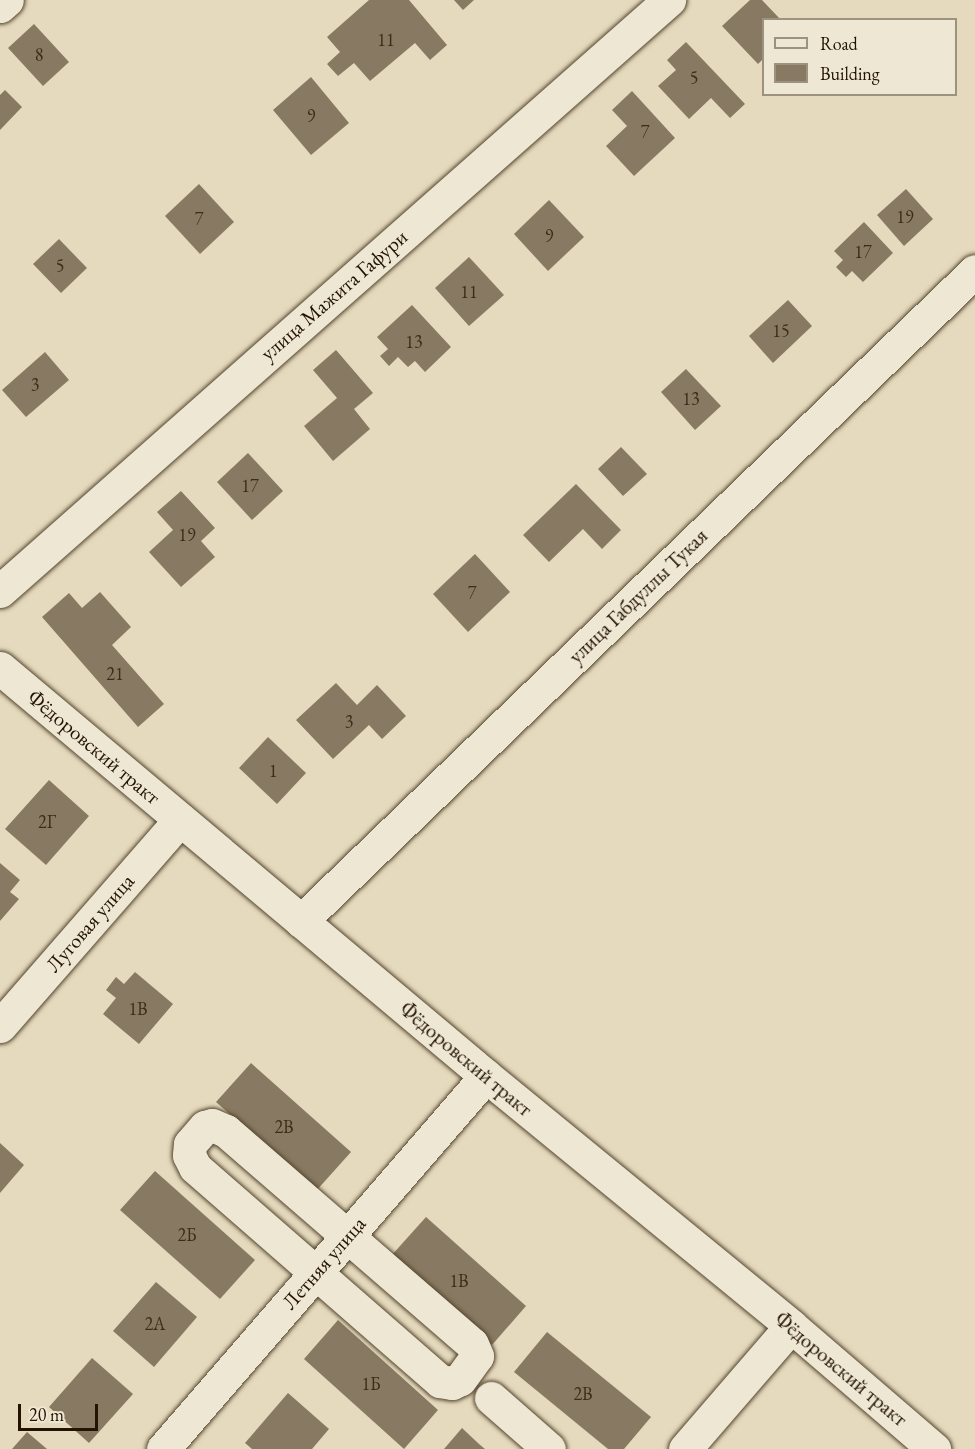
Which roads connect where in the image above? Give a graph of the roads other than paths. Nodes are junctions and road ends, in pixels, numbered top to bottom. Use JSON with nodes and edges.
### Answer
{"nodes":[{"id":1,"x":7,"y":0,"type":"edge"},
{"id":2,"x":669,"y":0,"type":"edge"},
{"id":3,"x":0,"y":6,"type":"edge"},
{"id":4,"x":975,"y":271,"type":"edge"},
{"id":5,"x":0,"y":591,"type":"edge"},
{"id":6,"x":0,"y":668,"type":"edge"},
{"id":7,"x":180,"y":819,"type":"junction"},
{"id":8,"x":301,"y":921,"type":"junction"},
{"id":9,"x":0,"y":1026,"type":"edge"},
{"id":10,"x":486,"y":1076,"type":"junction"},
{"id":11,"x":348,"y":1236,"type":"junction"},
{"id":12,"x":315,"y":1272,"type":"junction"},
{"id":13,"x":791,"y":1326,"type":"junction"},
{"id":14,"x":491,"y":1398,"type":"dead end"},
{"id":15,"x":162,"y":1449,"type":"edge"},
{"id":16,"x":549,"y":1449,"type":"edge"},
{"id":17,"x":685,"y":1449,"type":"edge"},
{"id":18,"x":934,"y":1449,"type":"edge"}],
"edges":[{"from":1,"to":3,"type":"street"},
{"from":2,"to":5,"type":"street","name":"улица Мажита Гафури"},
{"from":4,"to":8,"type":"street","name":"улица Габдуллы Тукая"},
{"from":6,"to":7,"type":"street","name":"Фёдоровский тракт"},
{"from":7,"to":8,"type":"street","name":"Фёдоровский тракт"},
{"from":7,"to":9,"type":"street","name":"Луговая улица"},
{"from":8,"to":10,"type":"street","name":"Фёдоровский тракт"},
{"from":10,"to":11,"type":"street","name":"Летняя улица"},
{"from":10,"to":13,"type":"street","name":"Фёдоровский тракт"},
{"from":11,"to":12,"type":"street","name":"Летняя улица"},
{"from":11,"to":12,"type":"street"},
{"from":11,"to":12,"type":"street"},
{"from":12,"to":15,"type":"street","name":"Летняя улица"},
{"from":13,"to":17,"type":"street"},
{"from":13,"to":18,"type":"street","name":"Фёдоровский тракт"},
{"from":14,"to":16,"type":"street"}]}
